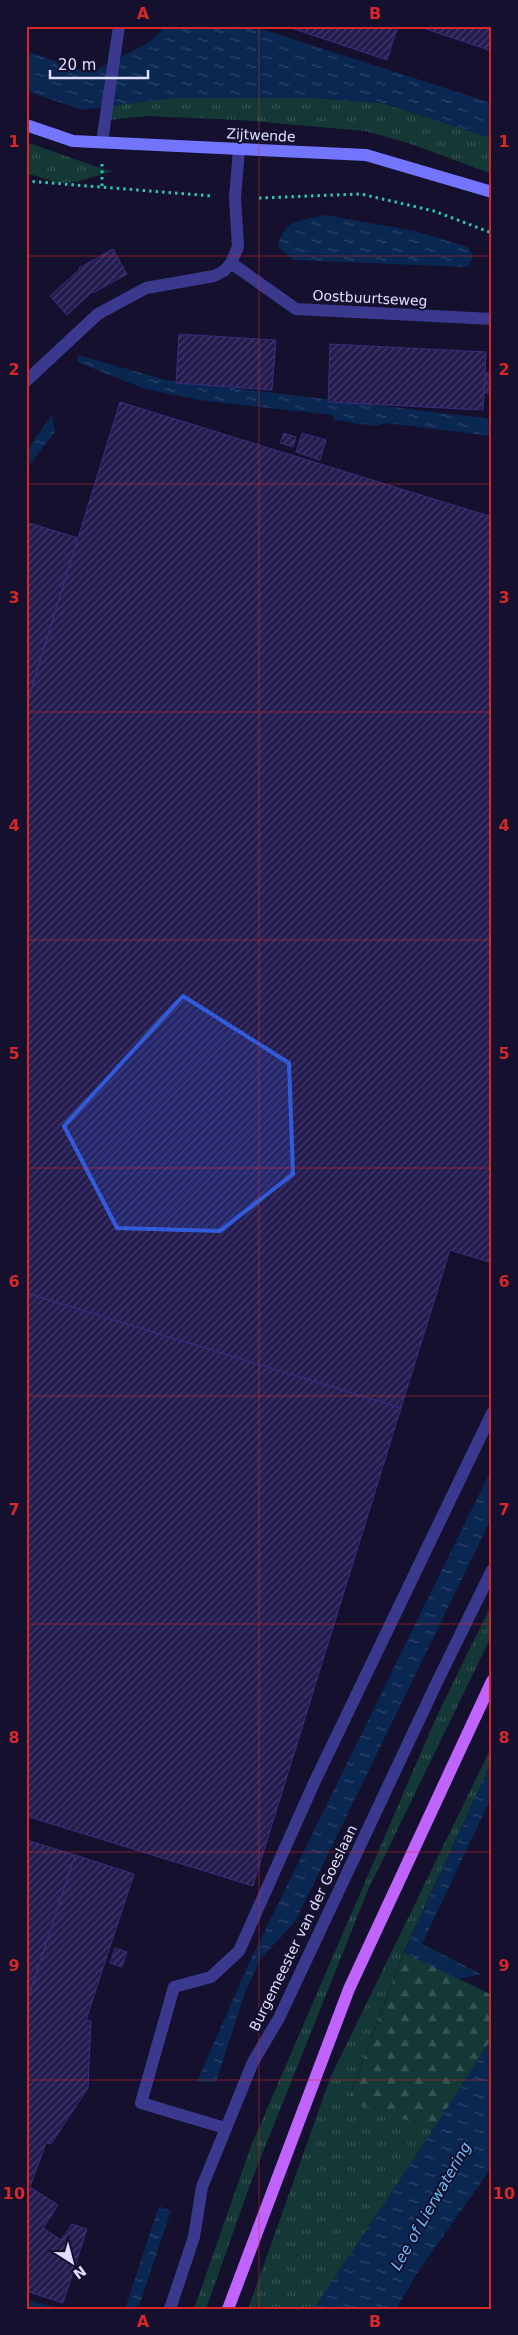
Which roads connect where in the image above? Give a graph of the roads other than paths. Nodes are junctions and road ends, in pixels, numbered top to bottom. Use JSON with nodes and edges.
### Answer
{"nodes":[{"id":1,"x":119,"y":26,"type":"edge"},
{"id":2,"x":26,"y":125,"type":"edge"},
{"id":3,"x":102,"y":142,"type":"junction"},
{"id":4,"x":239,"y":150,"type":"junction"},
{"id":5,"x":492,"y":192,"type":"edge"},
{"id":6,"x":231,"y":263,"type":"junction"},
{"id":7,"x":492,"y":319,"type":"edge"},
{"id":8,"x":26,"y":381,"type":"edge"},
{"id":9,"x":492,"y":1413,"type":"edge"},
{"id":10,"x":492,"y":1570,"type":"edge"},
{"id":11,"x":492,"y":1681,"type":"edge"},
{"id":12,"x":225,"y":2128,"type":"junction"},
{"id":13,"x":170,"y":2309,"type":"edge"},
{"id":14,"x":228,"y":2309,"type":"edge"}],
"edges":[{"from":1,"to":3,"type":"street"},
{"from":2,"to":3,"type":"street","name":"Zijtwende"},
{"from":3,"to":4,"type":"street","name":"Zijtwende"},
{"from":4,"to":5,"type":"street","name":"Zijtwende"},
{"from":4,"to":6,"type":"street"},
{"from":6,"to":7,"type":"street","name":"Oostbuurtseweg"},
{"from":6,"to":8,"type":"street"},
{"from":9,"to":12,"type":"street"},
{"from":10,"to":12,"type":"street","name":"Burgemeester van der Goeslaan"},
{"from":11,"to":14,"type":"main road"},
{"from":12,"to":13,"type":"street","name":"Burgemeester van der Goeslaan"}]}
